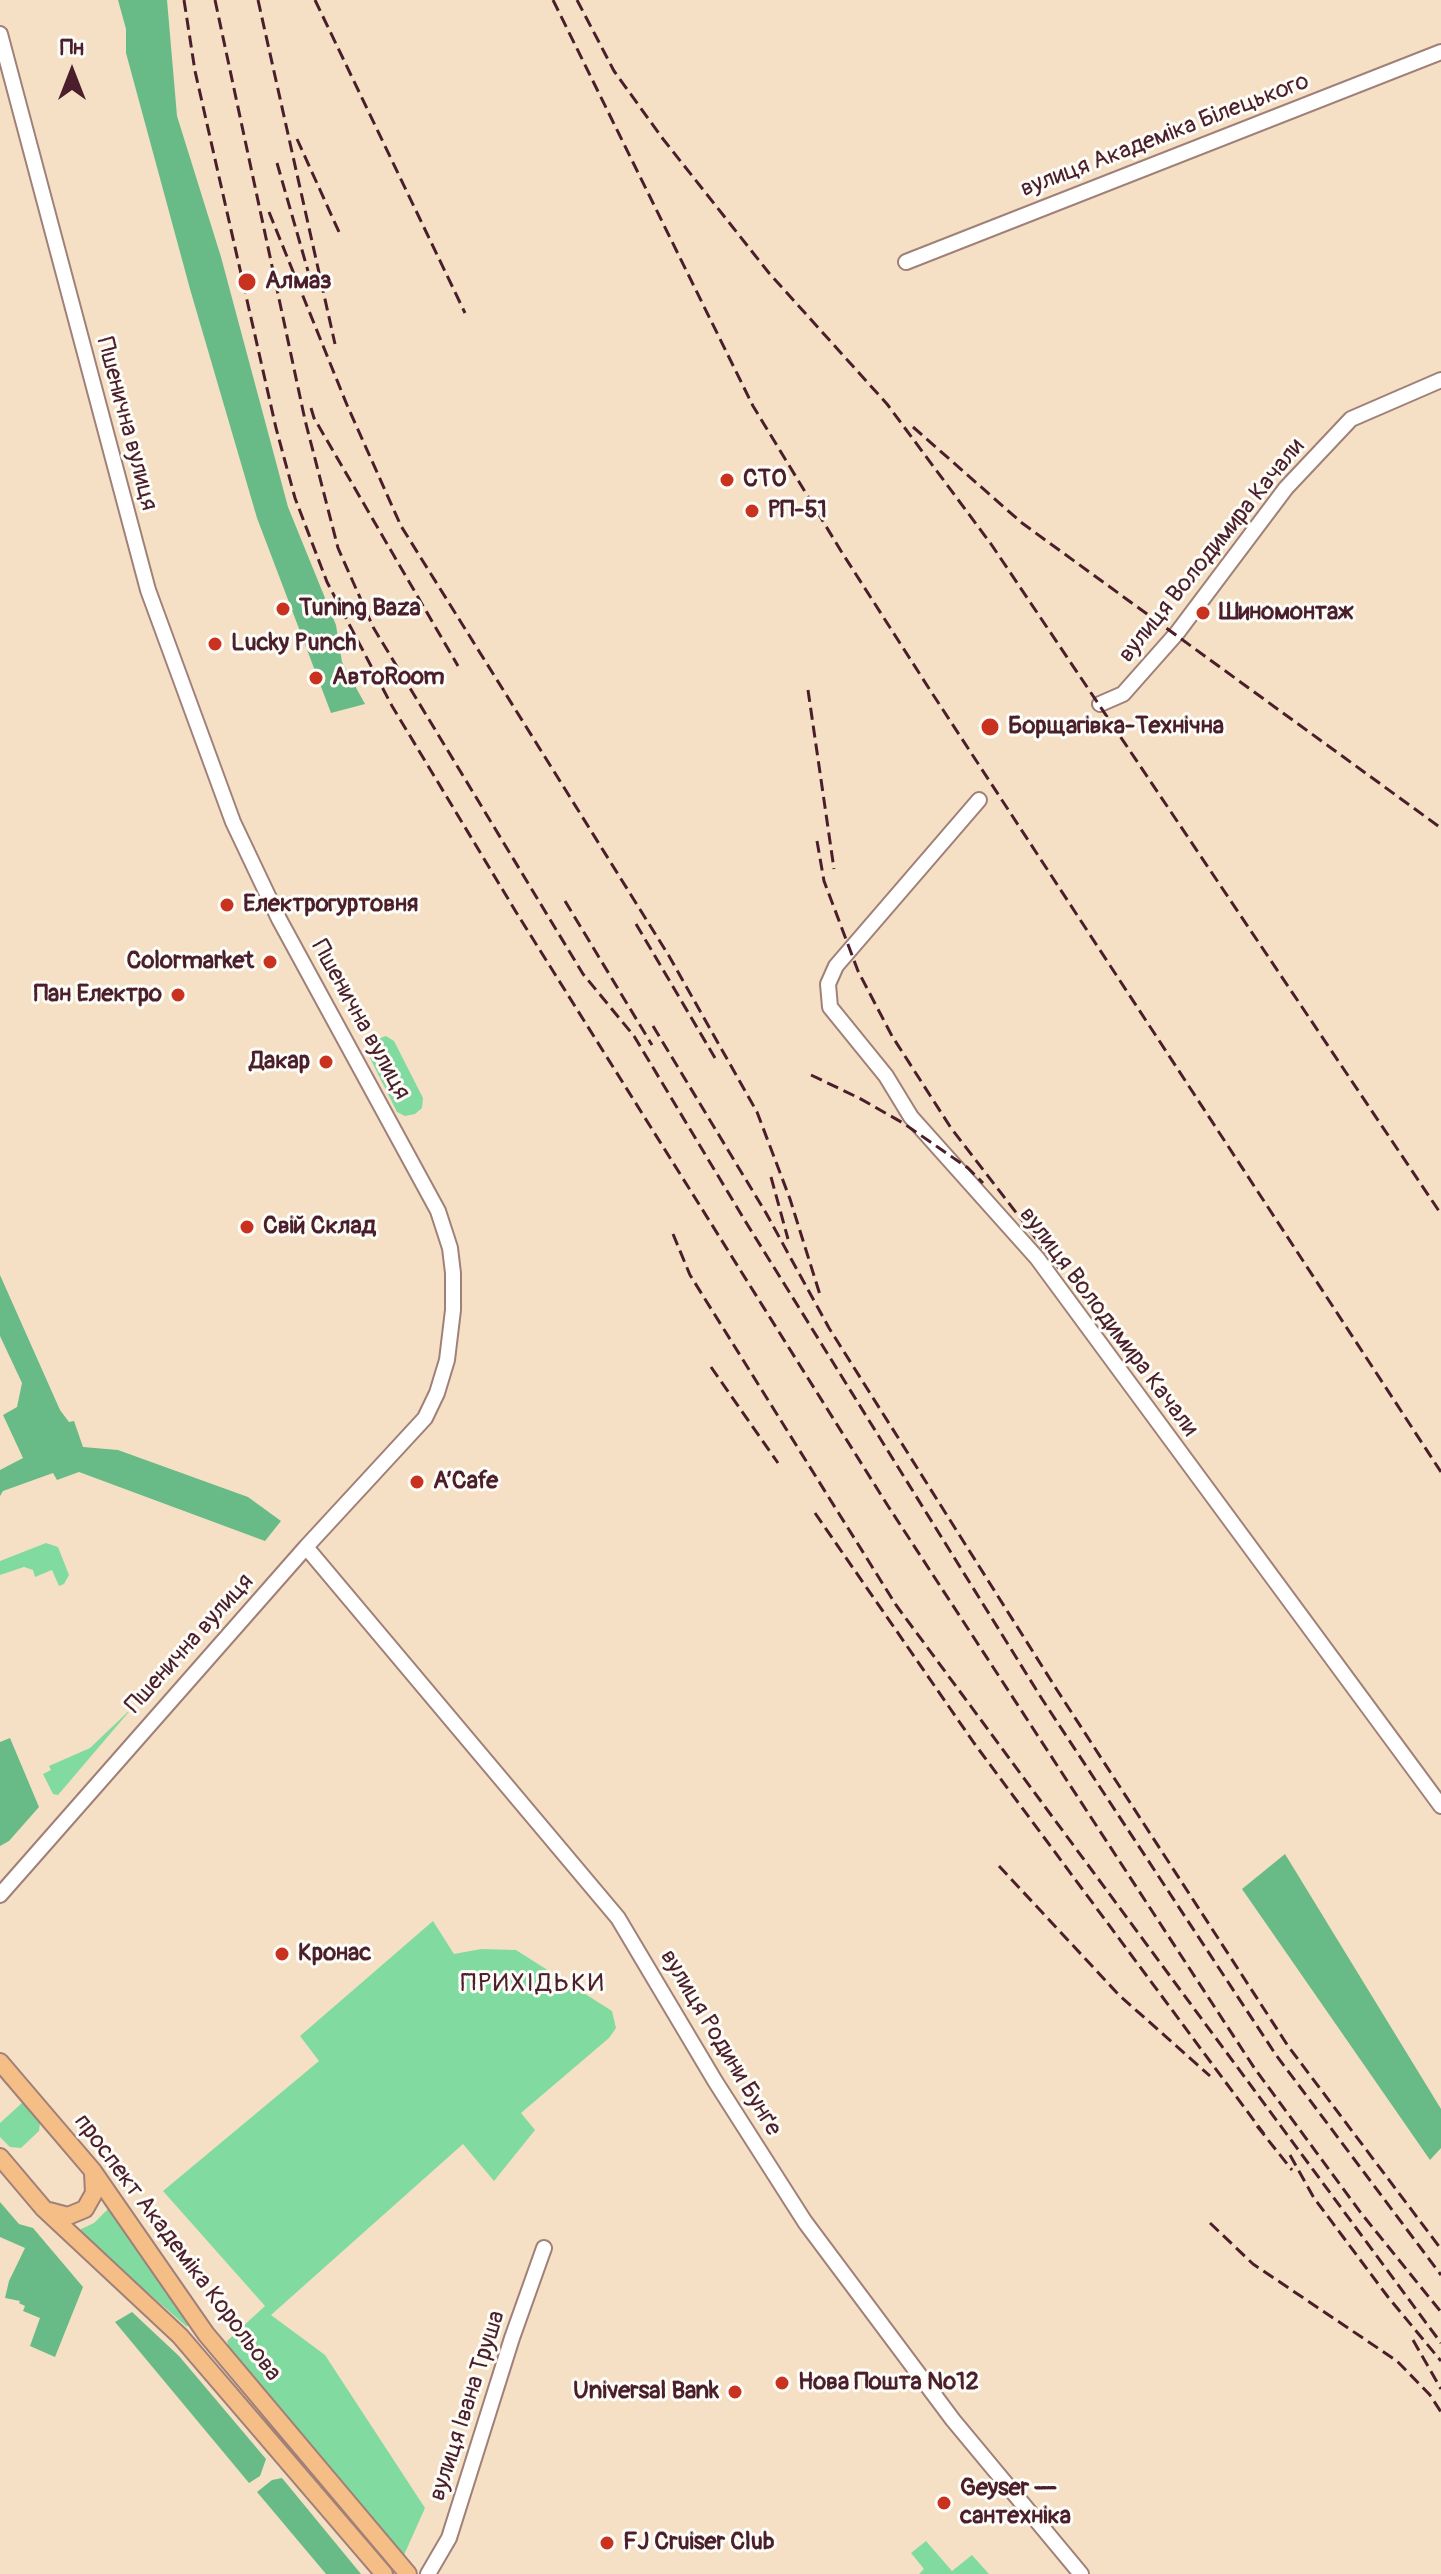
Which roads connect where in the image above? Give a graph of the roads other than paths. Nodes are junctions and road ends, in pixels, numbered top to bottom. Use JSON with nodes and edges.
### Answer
{"nodes":[{"id":1,"x":0,"y":34,"type":"edge"},
{"id":2,"x":1441,"y":52,"type":"edge"},
{"id":3,"x":906,"y":262,"type":"dead end"},
{"id":4,"x":1441,"y":380,"type":"edge"},
{"id":5,"x":1100,"y":704,"type":"dead end"},
{"id":6,"x":979,"y":800,"type":"dead end"},
{"id":7,"x":306,"y":1547,"type":"junction"},
{"id":8,"x":1441,"y":1806,"type":"edge"},
{"id":9,"x":0,"y":1895,"type":"edge"},
{"id":10,"x":0,"y":2062,"type":"edge"},
{"id":11,"x":0,"y":2157,"type":"edge"},
{"id":12,"x":93,"y":2171,"type":"junction"},
{"id":13,"x":44,"y":2209,"type":"junction"},
{"id":14,"x":544,"y":2248,"type":"dead end"},
{"id":15,"x":384,"y":2574,"type":"edge"},
{"id":16,"x":408,"y":2574,"type":"edge"},
{"id":17,"x":428,"y":2574,"type":"edge"},
{"id":18,"x":1081,"y":2574,"type":"edge"}],
"edges":[{"from":1,"to":7,"type":"street","name":"Пшенична вулиця"},
{"from":2,"to":3,"type":"street","name":"вулиця Академіка Білецького"},
{"from":4,"to":5,"type":"street","name":"вулиця Володимира Качали"},
{"from":6,"to":8,"type":"street","name":"вулиця Володимира Качали"},
{"from":7,"to":9,"type":"street","name":"Пшенична вулиця"},
{"from":7,"to":18,"type":"street","name":"вулиця Родини Бунґе"},
{"from":10,"to":12,"type":"main road","name":"проспект Академіка Корольова"},
{"from":11,"to":13,"type":"main road","name":"проспект Академіка Корольова"},
{"from":12,"to":13,"type":"main road"},
{"from":12,"to":16,"type":"main road","name":"проспект Академіка Корольова"},
{"from":13,"to":15,"type":"main road","name":"проспект Академіка Корольова"},
{"from":14,"to":17,"type":"street","name":"вулиця Івана Труша"}]}
